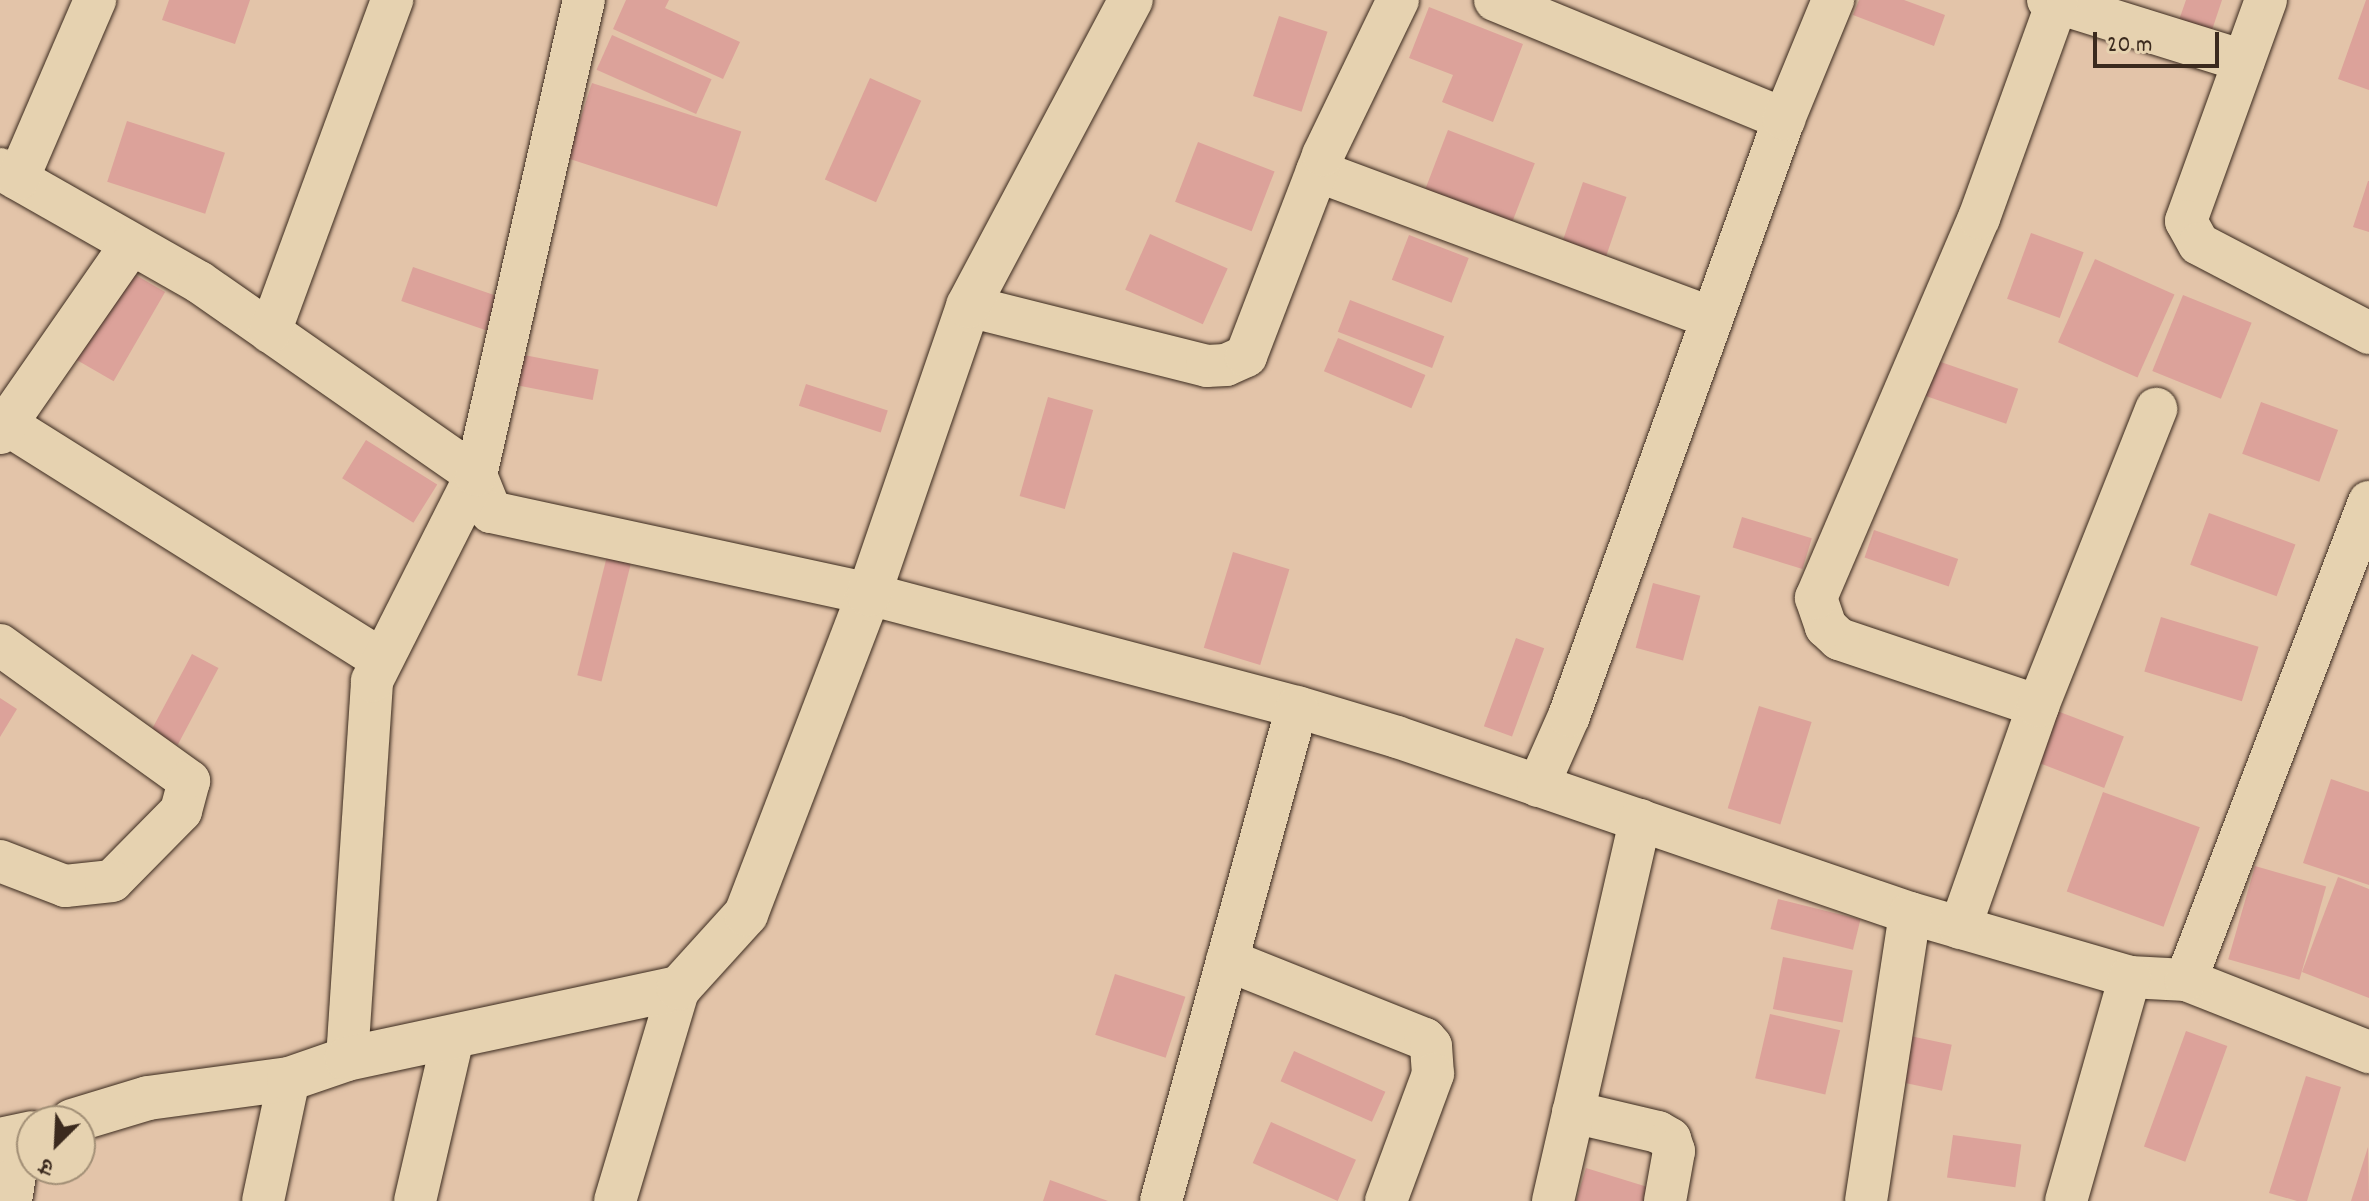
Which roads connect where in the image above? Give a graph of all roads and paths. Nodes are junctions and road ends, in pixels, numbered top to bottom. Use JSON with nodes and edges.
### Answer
{"nodes":[{"id":1,"x":95,"y":0,"type":"edge"},
{"id":2,"x":392,"y":0,"type":"edge"},
{"id":3,"x":584,"y":0,"type":"edge"},
{"id":4,"x":1131,"y":0,"type":"edge"},
{"id":5,"x":1398,"y":0,"type":"edge"},
{"id":6,"x":1495,"y":0,"type":"edge"},
{"id":7,"x":1833,"y":0,"type":"edge"},
{"id":8,"x":2266,"y":0,"type":"edge"},
{"id":9,"x":2053,"y":1,"type":"edge"},
{"id":10,"x":2244,"y":61,"type":"junction"},
{"id":11,"x":1784,"y":119,"type":"junction"},
{"id":12,"x":1317,"y":171,"type":"junction"},
{"id":13,"x":9,"y":174,"type":"edge"},
{"id":14,"x":130,"y":246,"type":"junction"},
{"id":15,"x":968,"y":306,"type":"junction"},
{"id":16,"x":1710,"y":317,"type":"junction"},
{"id":17,"x":270,"y":332,"type":"junction"},
{"id":18,"x":2369,"y":333,"type":"edge"},
{"id":19,"x":2156,"y":409,"type":"dead end"},
{"id":20,"x":3,"y":429,"type":"edge"},
{"id":21,"x":476,"y":475,"type":"junction"},
{"id":22,"x":2369,"y":502,"type":"edge"},
{"id":23,"x":869,"y":594,"type":"junction"},
{"id":24,"x":0,"y":645,"type":"edge"},
{"id":25,"x":380,"y":659,"type":"junction"},
{"id":26,"x":2038,"y":706,"type":"junction"},
{"id":27,"x":1297,"y":707,"type":"junction"},
{"id":28,"x":1538,"y":786,"type":"junction"},
{"id":29,"x":1640,"y":820,"type":"junction"},
{"id":30,"x":0,"y":861,"type":"edge"},
{"id":31,"x":1910,"y":913,"type":"junction"},
{"id":32,"x":1960,"y":928,"type":"junction"},
{"id":33,"x":1227,"y":960,"type":"junction"},
{"id":34,"x":2130,"y":977,"type":"junction"},
{"id":35,"x":2186,"y":980,"type":"junction"},
{"id":36,"x":679,"y":988,"type":"junction"},
{"id":37,"x":453,"y":1038,"type":"junction"},
{"id":38,"x":2369,"y":1052,"type":"edge"},
{"id":39,"x":347,"y":1059,"type":"junction"},
{"id":40,"x":289,"y":1079,"type":"junction"},
{"id":41,"x":1573,"y":1112,"type":"junction"},
{"id":42,"x":96,"y":1114,"type":"edge"},
{"id":43,"x":16,"y":1155,"type":"edge"},
{"id":44,"x":11,"y":1201,"type":"edge"},
{"id":45,"x":263,"y":1201,"type":"edge"},
{"id":46,"x":415,"y":1201,"type":"edge"},
{"id":47,"x":615,"y":1201,"type":"edge"},
{"id":48,"x":1161,"y":1201,"type":"edge"},
{"id":49,"x":1386,"y":1201,"type":"edge"},
{"id":50,"x":1553,"y":1201,"type":"edge"},
{"id":51,"x":1665,"y":1201,"type":"edge"},
{"id":52,"x":1866,"y":1201,"type":"edge"},
{"id":53,"x":2066,"y":1201,"type":"edge"}],
"edges":[{"from":1,"to":13,"type":"street"},
{"from":2,"to":17,"type":"street"},
{"from":3,"to":21,"type":"street"},
{"from":4,"to":15,"type":"street"},
{"from":5,"to":12,"type":"street"},
{"from":6,"to":11,"type":"street"},
{"from":7,"to":11,"type":"street"},
{"from":8,"to":10,"type":"street"},
{"from":9,"to":10,"type":"street"},
{"from":9,"to":26,"type":"street"},
{"from":10,"to":18,"type":"street"},
{"from":11,"to":16,"type":"street"},
{"from":12,"to":15,"type":"street"},
{"from":12,"to":16,"type":"street"},
{"from":13,"to":14,"type":"street"},
{"from":14,"to":17,"type":"street"},
{"from":14,"to":20,"type":"street"},
{"from":15,"to":23,"type":"street"},
{"from":16,"to":28,"type":"street"},
{"from":17,"to":21,"type":"street"},
{"from":19,"to":26,"type":"street"},
{"from":20,"to":25,"type":"street"},
{"from":21,"to":23,"type":"street"},
{"from":21,"to":25,"type":"street"},
{"from":22,"to":35,"type":"street"},
{"from":23,"to":27,"type":"street"},
{"from":23,"to":36,"type":"street"},
{"from":24,"to":30,"type":"street"},
{"from":25,"to":39,"type":"street"},
{"from":26,"to":32,"type":"street"},
{"from":27,"to":28,"type":"street"},
{"from":27,"to":33,"type":"street"},
{"from":28,"to":29,"type":"street"},
{"from":29,"to":31,"type":"street"},
{"from":29,"to":41,"type":"street"},
{"from":31,"to":32,"type":"street"},
{"from":31,"to":52,"type":"street"},
{"from":32,"to":34,"type":"street"},
{"from":33,"to":48,"type":"street"},
{"from":33,"to":49,"type":"street"},
{"from":34,"to":35,"type":"street"},
{"from":34,"to":53,"type":"street"},
{"from":35,"to":38,"type":"street"},
{"from":36,"to":37,"type":"street"},
{"from":36,"to":47,"type":"street"},
{"from":37,"to":39,"type":"street"},
{"from":37,"to":46,"type":"street"},
{"from":39,"to":40,"type":"street"},
{"from":40,"to":42,"type":"street"},
{"from":40,"to":45,"type":"street"},
{"from":41,"to":50,"type":"street"},
{"from":41,"to":51,"type":"street"},
{"from":43,"to":44,"type":"street"}]}
